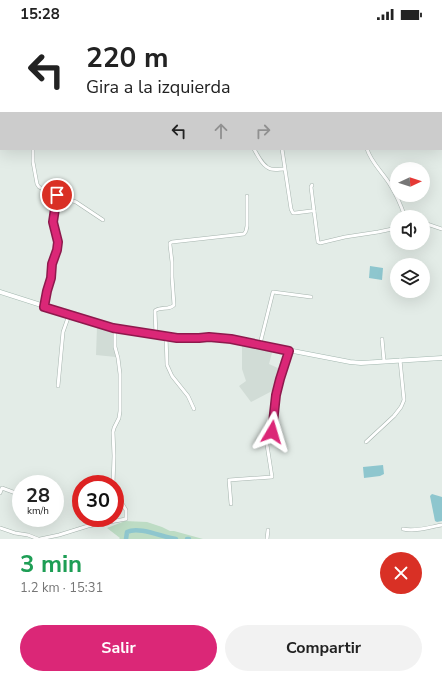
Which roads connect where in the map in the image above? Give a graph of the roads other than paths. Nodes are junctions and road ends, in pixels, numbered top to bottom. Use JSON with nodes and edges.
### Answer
{"nodes":[{"id":1,"x":33,"y":150,"type":"edge"},
{"id":2,"x":254,"y":150,"type":"edge"},
{"id":3,"x":282,"y":150,"type":"edge"},
{"id":4,"x":367,"y":150,"type":"edge"},
{"id":5,"x":284,"y":169,"type":"junction"},
{"id":6,"x":312,"y":185,"type":"dead end"},
{"id":7,"x":57,"y":195,"type":"junction"},
{"id":8,"x":247,"y":196,"type":"dead end"},
{"id":9,"x":403,"y":210,"type":"edge"},
{"id":10,"x":314,"y":211,"type":"junction"},
{"id":11,"x":103,"y":220,"type":"dead end"},
{"id":12,"x":430,"y":225,"type":"edge"},
{"id":13,"x":390,"y":229,"type":"edge"},
{"id":14,"x":442,"y":229,"type":"edge"},
{"id":15,"x":0,"y":292,"type":"edge"},
{"id":16,"x":311,"y":297,"type":"dead end"},
{"id":17,"x":44,"y":307,"type":"junction"},
{"id":18,"x":68,"y":315,"type":"junction"},
{"id":19,"x":116,"y":329,"type":"junction"},
{"id":20,"x":156,"y":335,"type":"junction"},
{"id":21,"x":166,"y":336,"type":"junction"},
{"id":22,"x":382,"y":339,"type":"dead end"},
{"id":23,"x":260,"y":344,"type":"junction"},
{"id":24,"x":289,"y":351,"type":"junction"},
{"id":25,"x":442,"y":358,"type":"edge"},
{"id":26,"x":400,"y":360,"type":"junction"},
{"id":27,"x":384,"y":361,"type":"junction"},
{"id":28,"x":58,"y":386,"type":"dead end"},
{"id":29,"x":194,"y":409,"type":"dead end"},
{"id":30,"x":366,"y":442,"type":"dead end"},
{"id":31,"x":113,"y":475,"type":"edge"},
{"id":32,"x":12,"y":492,"type":"edge"},
{"id":33,"x":0,"y":493,"type":"edge"},
{"id":34,"x":231,"y":504,"type":"dead end"},
{"id":35,"x":124,"y":507,"type":"edge"},
{"id":36,"x":124,"y":519,"type":"edge"},
{"id":37,"x":442,"y":525,"type":"edge"},
{"id":38,"x":85,"y":527,"type":"edge"},
{"id":39,"x":0,"y":528,"type":"edge"},
{"id":40,"x":403,"y":528,"type":"dead end"},
{"id":41,"x":268,"y":530,"type":"dead end"},
{"id":42,"x":39,"y":539,"type":"edge"},
{"id":43,"x":267,"y":539,"type":"edge"}],
"edges":[{"from":1,"to":7,"type":"street"},
{"from":2,"to":5,"type":"street"},
{"from":3,"to":5,"type":"street"},
{"from":4,"to":9,"type":"street"},
{"from":5,"to":10,"type":"street"},
{"from":6,"to":10,"type":"street"},
{"from":7,"to":11,"type":"street"},
{"from":7,"to":17,"type":"street"},
{"from":8,"to":20,"type":"street"},
{"from":10,"to":13,"type":"street"},
{"from":12,"to":14,"type":"street"},
{"from":15,"to":17,"type":"main road"},
{"from":16,"to":23,"type":"street"},
{"from":17,"to":18,"type":"main road"},
{"from":18,"to":19,"type":"main road"},
{"from":18,"to":28,"type":"street"},
{"from":19,"to":20,"type":"main road"},
{"from":19,"to":31,"type":"street"},
{"from":20,"to":21,"type":"main road"},
{"from":21,"to":23,"type":"main road"},
{"from":21,"to":29,"type":"street"},
{"from":22,"to":27,"type":"street"},
{"from":23,"to":24,"type":"main road"},
{"from":24,"to":27,"type":"main road"},
{"from":24,"to":34,"type":"street"},
{"from":25,"to":26,"type":"main road"},
{"from":26,"to":27,"type":"main road"},
{"from":26,"to":30,"type":"street"},
{"from":32,"to":33,"type":"street"},
{"from":35,"to":36,"type":"street"},
{"from":37,"to":40,"type":"street"},
{"from":38,"to":42,"type":"street"},
{"from":39,"to":42,"type":"street"},
{"from":41,"to":43,"type":"street"}]}
